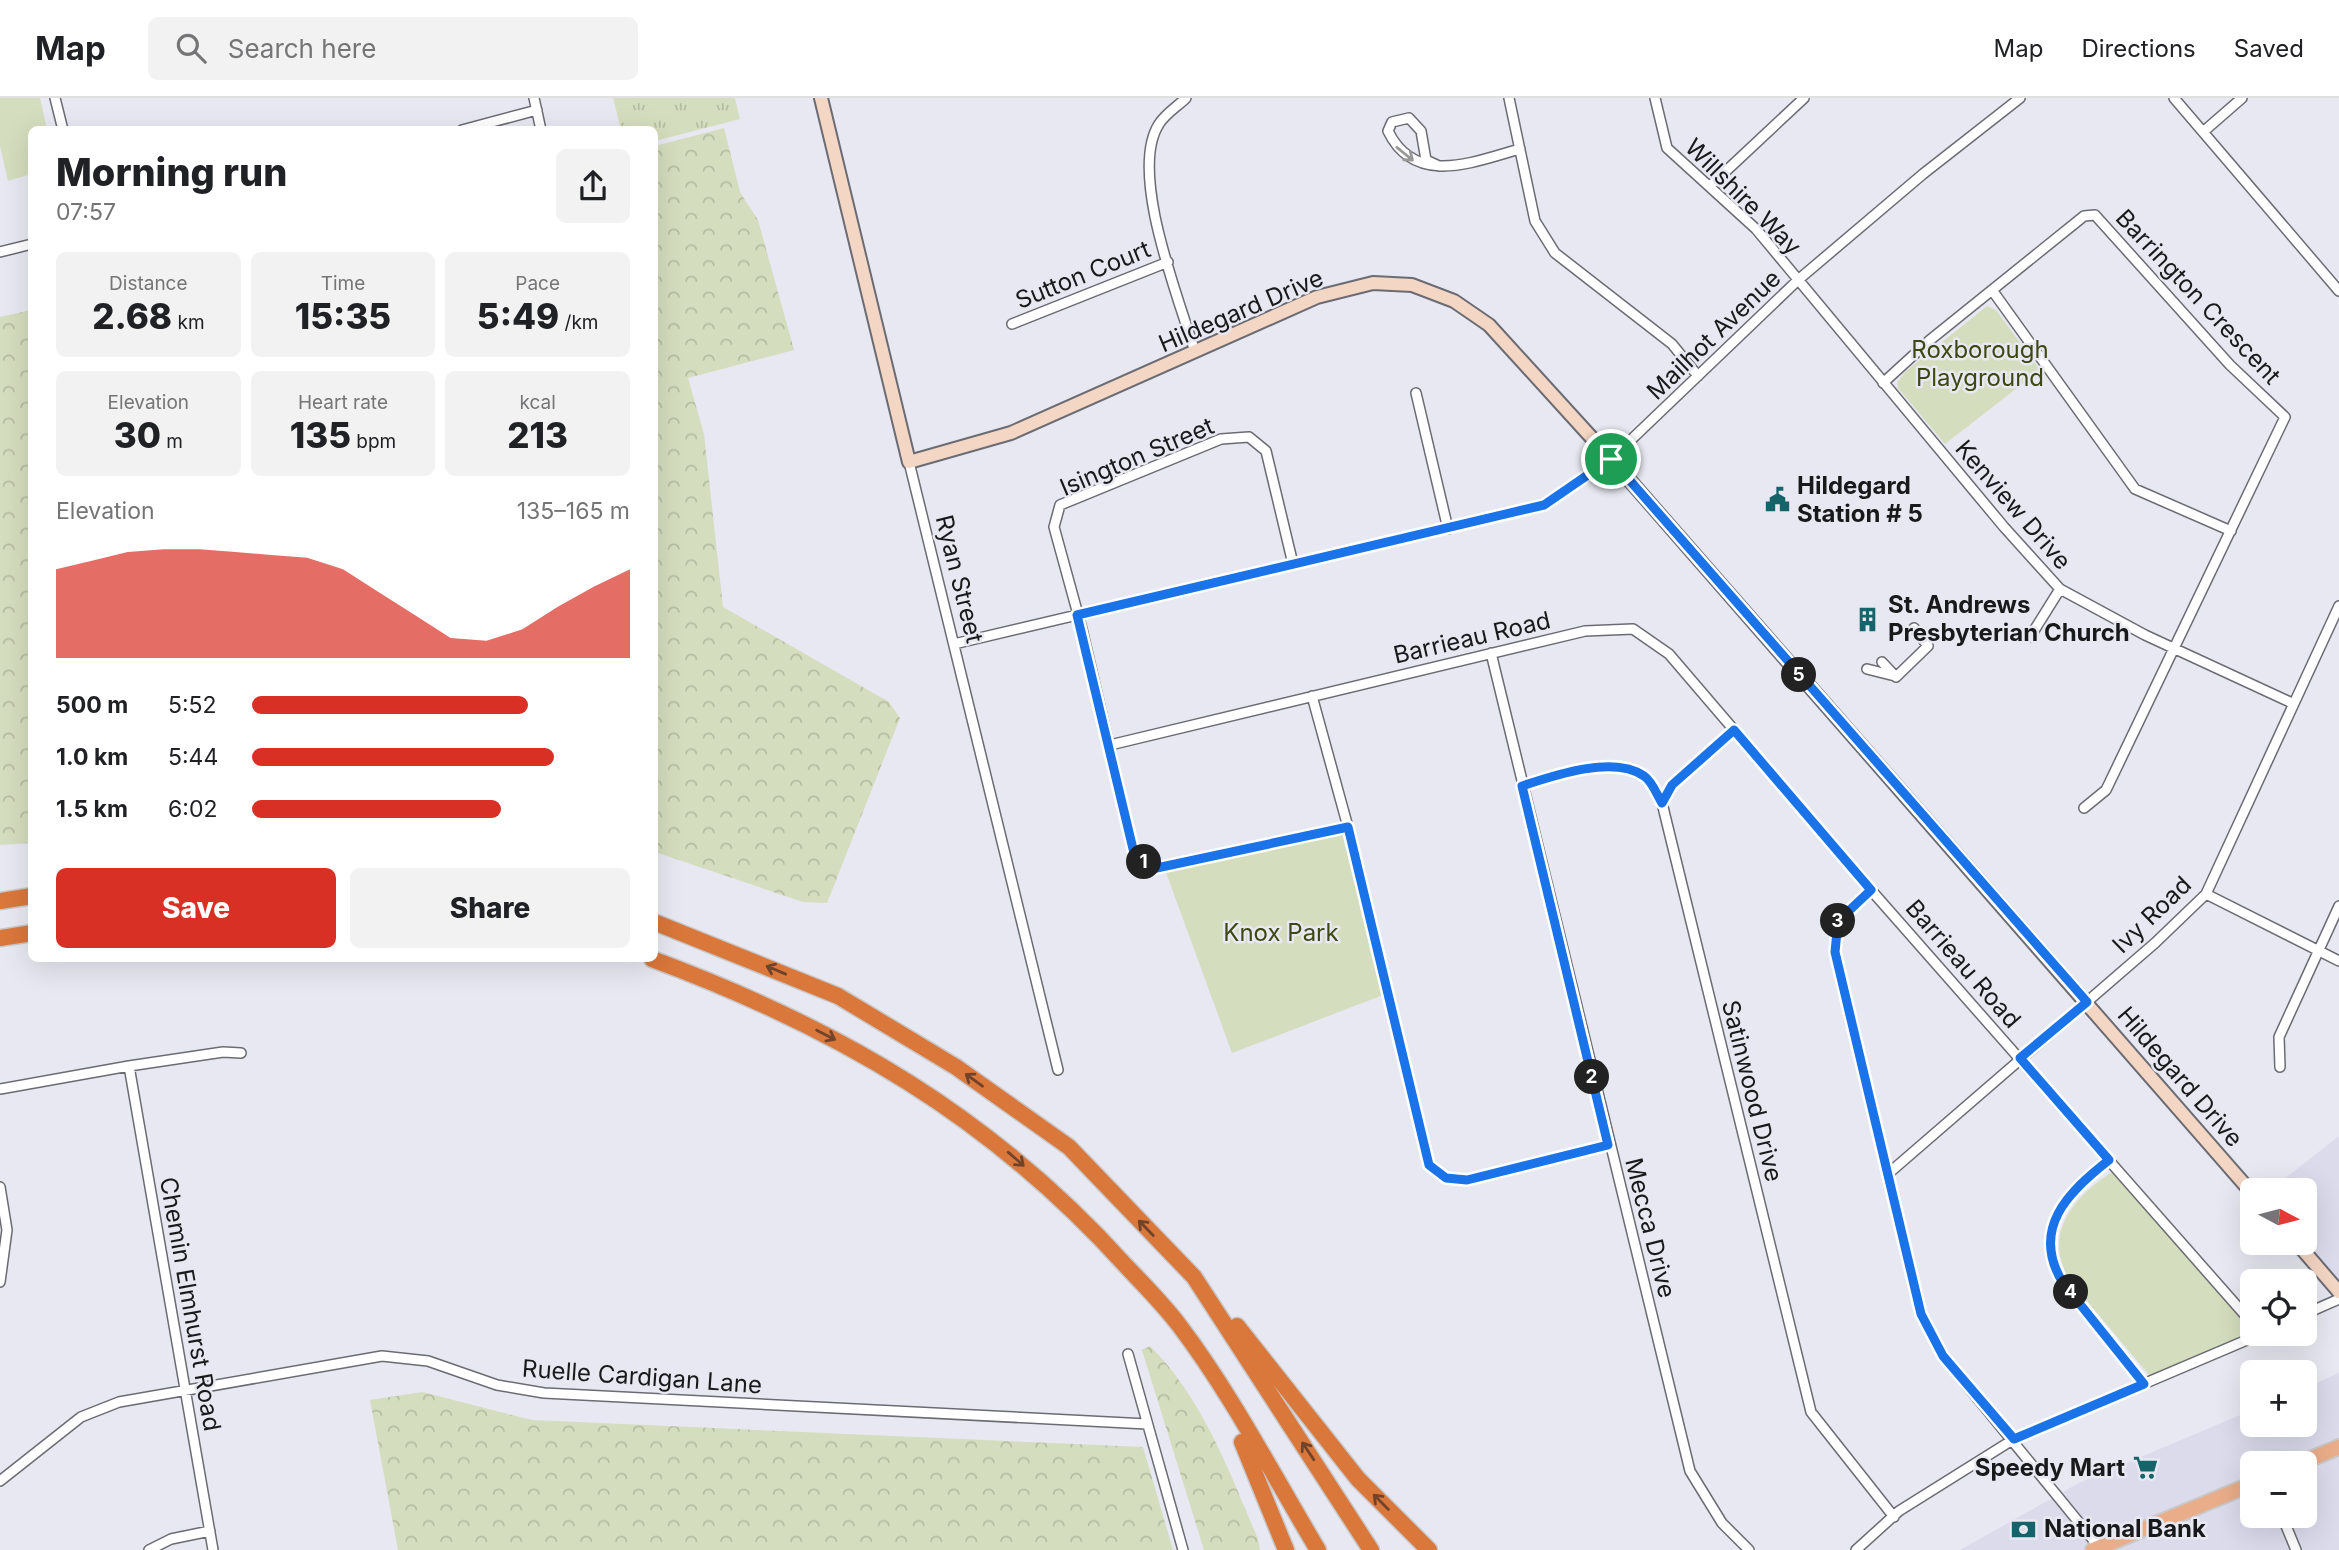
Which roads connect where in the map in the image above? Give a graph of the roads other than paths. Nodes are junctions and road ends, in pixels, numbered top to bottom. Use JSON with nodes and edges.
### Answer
{"nodes":[{"id":1,"x":55,"y":98,"type":"edge"},
{"id":2,"x":534,"y":98,"type":"edge"},
{"id":3,"x":821,"y":98,"type":"edge"},
{"id":4,"x":1186,"y":98,"type":"edge"},
{"id":5,"x":1509,"y":98,"type":"edge"},
{"id":6,"x":1656,"y":98,"type":"edge"},
{"id":7,"x":1804,"y":98,"type":"edge"},
{"id":8,"x":2020,"y":98,"type":"edge"},
{"id":9,"x":2174,"y":98,"type":"edge"},
{"id":10,"x":2242,"y":98,"type":"edge"},
{"id":11,"x":537,"y":110,"type":"junction"},
{"id":12,"x":61,"y":126,"type":"edge"},
{"id":13,"x":477,"y":126,"type":"edge"},
{"id":14,"x":540,"y":126,"type":"edge"},
{"id":15,"x":2203,"y":132,"type":"junction"},
{"id":16,"x":1520,"y":149,"type":"junction"},
{"id":17,"x":1439,"y":166,"type":"junction"},
{"id":18,"x":1710,"y":186,"type":"junction"},
{"id":19,"x":28,"y":245,"type":"edge"},
{"id":20,"x":0,"y":252,"type":"edge"},
{"id":21,"x":1168,"y":262,"type":"junction"},
{"id":22,"x":1798,"y":280,"type":"junction"},
{"id":23,"x":1992,"y":290,"type":"junction"},
{"id":24,"x":2339,"y":291,"type":"edge"},
{"id":25,"x":1012,"y":324,"type":"dead end"},
{"id":26,"x":1195,"y":352,"type":"junction"},
{"id":27,"x":1698,"y":376,"type":"junction"},
{"id":28,"x":1883,"y":383,"type":"junction"},
{"id":29,"x":1416,"y":393,"type":"dead end"},
{"id":30,"x":1611,"y":459,"type":"junction"},
{"id":31,"x":909,"y":462,"type":"junction"},
{"id":32,"x":1448,"y":528,"type":"junction"},
{"id":33,"x":2231,"y":531,"type":"junction"},
{"id":34,"x":1293,"y":564,"type":"junction"},
{"id":35,"x":2060,"y":589,"type":"junction"},
{"id":36,"x":2339,"y":606,"type":"edge"},
{"id":37,"x":1077,"y":615,"type":"junction"},
{"id":38,"x":1914,"y":628,"type":"dead end"},
{"id":39,"x":2030,"y":637,"type":"dead end"},
{"id":40,"x":954,"y":644,"type":"junction"},
{"id":41,"x":2176,"y":648,"type":"junction"},
{"id":42,"x":1491,"y":653,"type":"junction"},
{"id":43,"x":1882,"y":662,"type":"dead end"},
{"id":44,"x":1867,"y":669,"type":"dead end"},
{"id":45,"x":1896,"y":677,"type":"junction"},
{"id":46,"x":1312,"y":696,"type":"junction"},
{"id":47,"x":2292,"y":703,"type":"junction"},
{"id":48,"x":1734,"y":730,"type":"junction"},
{"id":49,"x":1110,"y":745,"type":"junction"},
{"id":50,"x":1522,"y":786,"type":"junction"},
{"id":51,"x":1662,"y":803,"type":"junction"},
{"id":52,"x":2084,"y":808,"type":"dead end"},
{"id":53,"x":1348,"y":827,"type":"junction"},
{"id":54,"x":1871,"y":890,"type":"junction"},
{"id":55,"x":2206,"y":894,"type":"junction"},
{"id":56,"x":28,"y":897,"type":"edge"},
{"id":57,"x":0,"y":901,"type":"edge"},
{"id":58,"x":2339,"y":906,"type":"edge"},
{"id":59,"x":658,"y":924,"type":"edge"},
{"id":60,"x":28,"y":934,"type":"edge"},
{"id":61,"x":0,"y":938,"type":"edge"},
{"id":62,"x":2320,"y":949,"type":"junction"},
{"id":63,"x":658,"y":961,"type":"edge"},
{"id":64,"x":2339,"y":961,"type":"edge"},
{"id":65,"x":2087,"y":1002,"type":"junction"},
{"id":66,"x":241,"y":1053,"type":"dead end"},
{"id":67,"x":2020,"y":1058,"type":"junction"},
{"id":68,"x":129,"y":1066,"type":"junction"},
{"id":69,"x":2280,"y":1067,"type":"dead end"},
{"id":70,"x":1058,"y":1070,"type":"dead end"},
{"id":71,"x":0,"y":1089,"type":"edge"},
{"id":72,"x":1608,"y":1145,"type":"junction"},
{"id":73,"x":2109,"y":1160,"type":"junction"},
{"id":74,"x":1889,"y":1173,"type":"junction"},
{"id":75,"x":2240,"y":1179,"type":"edge"},
{"id":76,"x":0,"y":1187,"type":"edge"},
{"id":77,"x":2307,"y":1255,"type":"edge"},
{"id":78,"x":1194,"y":1277,"type":"junction"},
{"id":79,"x":0,"y":1282,"type":"edge"},
{"id":80,"x":2339,"y":1292,"type":"edge"},
{"id":81,"x":2339,"y":1299,"type":"edge"},
{"id":82,"x":2240,"y":1309,"type":"edge"},
{"id":83,"x":2317,"y":1309,"type":"edge"},
{"id":84,"x":1178,"y":1323,"type":"junction"},
{"id":85,"x":2240,"y":1343,"type":"edge"},
{"id":86,"x":1128,"y":1354,"type":"dead end"},
{"id":87,"x":2144,"y":1384,"type":"junction"},
{"id":88,"x":187,"y":1392,"type":"junction"},
{"id":89,"x":1147,"y":1424,"type":"junction"},
{"id":90,"x":2014,"y":1439,"type":"junction"},
{"id":91,"x":2339,"y":1447,"type":"edge"},
{"id":92,"x":2317,"y":1456,"type":"edge"},
{"id":93,"x":0,"y":1481,"type":"edge"},
{"id":94,"x":2240,"y":1489,"type":"edge"},
{"id":95,"x":1894,"y":1517,"type":"junction"},
{"id":96,"x":2287,"y":1528,"type":"edge"},
{"id":97,"x":210,"y":1531,"type":"junction"},
{"id":98,"x":2096,"y":1548,"type":"edge"},
{"id":99,"x":149,"y":1550,"type":"edge"},
{"id":100,"x":213,"y":1550,"type":"edge"},
{"id":101,"x":1183,"y":1550,"type":"edge"},
{"id":102,"x":1286,"y":1550,"type":"edge"},
{"id":103,"x":1318,"y":1550,"type":"edge"},
{"id":104,"x":1371,"y":1550,"type":"edge"},
{"id":105,"x":1429,"y":1550,"type":"edge"},
{"id":106,"x":1749,"y":1550,"type":"edge"},
{"id":107,"x":1856,"y":1550,"type":"edge"},
{"id":108,"x":2296,"y":1550,"type":"edge"}],
"edges":[{"from":1,"to":12,"type":"street"},
{"from":2,"to":11,"type":"street"},
{"from":3,"to":31,"type":"street","name":"Ryan Street"},
{"from":4,"to":21,"type":"street"},
{"from":5,"to":16,"type":"street"},
{"from":6,"to":18,"type":"street","name":"Willshire Way"},
{"from":7,"to":18,"type":"street"},
{"from":8,"to":22,"type":"street","name":"Mailhot Avenue"},
{"from":9,"to":15,"type":"street"},
{"from":10,"to":15,"type":"street"},
{"from":11,"to":13,"type":"street"},
{"from":11,"to":14,"type":"street"},
{"from":15,"to":24,"type":"street"},
{"from":16,"to":17,"type":"street"},
{"from":16,"to":27,"type":"street"},
{"from":17,"to":17,"type":"street","one_way":true},
{"from":18,"to":22,"type":"street","name":"Willshire Way"},
{"from":19,"to":20,"type":"street"},
{"from":21,"to":25,"type":"street","name":"Sutton Court"},
{"from":21,"to":26,"type":"street"},
{"from":22,"to":27,"type":"street","name":"Mailhot Avenue"},
{"from":22,"to":28,"type":"street","name":"Kenview Drive"},
{"from":23,"to":28,"type":"street","name":"Barrington Crescent"},
{"from":23,"to":33,"type":"street"},
{"from":23,"to":33,"type":"street","name":"Barrington Crescent"},
{"from":26,"to":30,"type":"street","name":"Hildegard Drive"},
{"from":26,"to":31,"type":"street","name":"Hildegard Drive"},
{"from":27,"to":30,"type":"street","name":"Mailhot Avenue"},
{"from":28,"to":35,"type":"street","name":"Kenview Drive"},
{"from":29,"to":32,"type":"street"},
{"from":30,"to":32,"type":"street","name":"Mailhot Avenue"},
{"from":30,"to":65,"type":"street","name":"Hildegard Drive"},
{"from":31,"to":40,"type":"street","name":"Ryan Street"},
{"from":32,"to":34,"type":"street","name":"Mailhot Avenue"},
{"from":33,"to":41,"type":"street","name":"Barrington Crescent"},
{"from":34,"to":37,"type":"street","name":"Mailhot Avenue"},
{"from":34,"to":37,"type":"street","name":"Isington Street"},
{"from":35,"to":39,"type":"street"},
{"from":35,"to":41,"type":"street","name":"Kenview Drive"},
{"from":36,"to":47,"type":"street","name":"Ivy Road"},
{"from":37,"to":40,"type":"street","name":"Mailhot Avenue"},
{"from":37,"to":49,"type":"street","name":"Isington Street"},
{"from":38,"to":45,"type":"street"},
{"from":40,"to":70,"type":"street","name":"Ryan Street"},
{"from":41,"to":47,"type":"street","name":"Kenview Drive"},
{"from":41,"to":52,"type":"street","name":"Barrington Crescent"},
{"from":42,"to":46,"type":"street","name":"Barrieau Road"},
{"from":42,"to":48,"type":"street","name":"Barrieau Road"},
{"from":42,"to":50,"type":"street","name":"Mecca Drive"},
{"from":43,"to":45,"type":"street"},
{"from":44,"to":45,"type":"street"},
{"from":46,"to":49,"type":"street","name":"Barrieau Road"},
{"from":46,"to":53,"type":"street"},
{"from":47,"to":55,"type":"street","name":"Ivy Road"},
{"from":48,"to":51,"type":"street"},
{"from":48,"to":54,"type":"street","name":"Barrieau Road"},
{"from":49,"to":53,"type":"street","name":"Isington Street"},
{"from":50,"to":51,"type":"street","name":"Satinwood Drive"},
{"from":50,"to":72,"type":"street","name":"Mecca Drive"},
{"from":51,"to":95,"type":"street","name":"Satinwood Drive"},
{"from":53,"to":72,"type":"street"},
{"from":54,"to":67,"type":"street","name":"Barrieau Road"},
{"from":54,"to":74,"type":"street"},
{"from":55,"to":62,"type":"street"},
{"from":55,"to":65,"type":"street","name":"Ivy Road"},
{"from":56,"to":57,"type":"highway"},
{"from":58,"to":62,"type":"street"},
{"from":78,"to":59,"type":"highway","one_way":true},
{"from":60,"to":61,"type":"highway"},
{"from":62,"to":64,"type":"street"},
{"from":62,"to":69,"type":"street"},
{"from":63,"to":84,"type":"highway","one_way":true},
{"from":65,"to":67,"type":"street","name":"Ivy Road"},
{"from":65,"to":75,"type":"street","name":"Hildegard Drive"},
{"from":66,"to":68,"type":"street"},
{"from":67,"to":73,"type":"street","name":"Barrieau Road"},
{"from":67,"to":74,"type":"street","name":"Ivy Road"},
{"from":68,"to":71,"type":"street"},
{"from":68,"to":88,"type":"street","name":"Chemin Elmhurst Road"},
{"from":72,"to":106,"type":"street","name":"Mecca Drive"},
{"from":73,"to":82,"type":"street","name":"Barrieau Road"},
{"from":73,"to":87,"type":"street"},
{"from":74,"to":90,"type":"street"},
{"from":76,"to":79,"type":"street"},
{"from":77,"to":80,"type":"street"},
{"from":104,"to":78,"type":"highway","one_way":true},
{"from":105,"to":78,"type":"highway","one_way":true},
{"from":81,"to":83,"type":"street"},
{"from":84,"to":102,"type":"highway"},
{"from":84,"to":103,"type":"highway"},
{"from":85,"to":87,"type":"street"},
{"from":86,"to":89,"type":"street"},
{"from":87,"to":90,"type":"street"},
{"from":88,"to":89,"type":"street","name":"Ruelle Cardigan Lane"},
{"from":88,"to":93,"type":"street","name":"Ruelle Cardigan Lane"},
{"from":88,"to":97,"type":"street","name":"Chemin Elmhurst Road"},
{"from":89,"to":101,"type":"street"},
{"from":90,"to":95,"type":"street"},
{"from":90,"to":98,"type":"street"},
{"from":91,"to":92,"type":"main road"},
{"from":94,"to":98,"type":"main road"},
{"from":95,"to":107,"type":"street"},
{"from":96,"to":108,"type":"street"},
{"from":97,"to":99,"type":"street"},
{"from":97,"to":100,"type":"street","name":"Chemin Elmhurst Road"}]}
